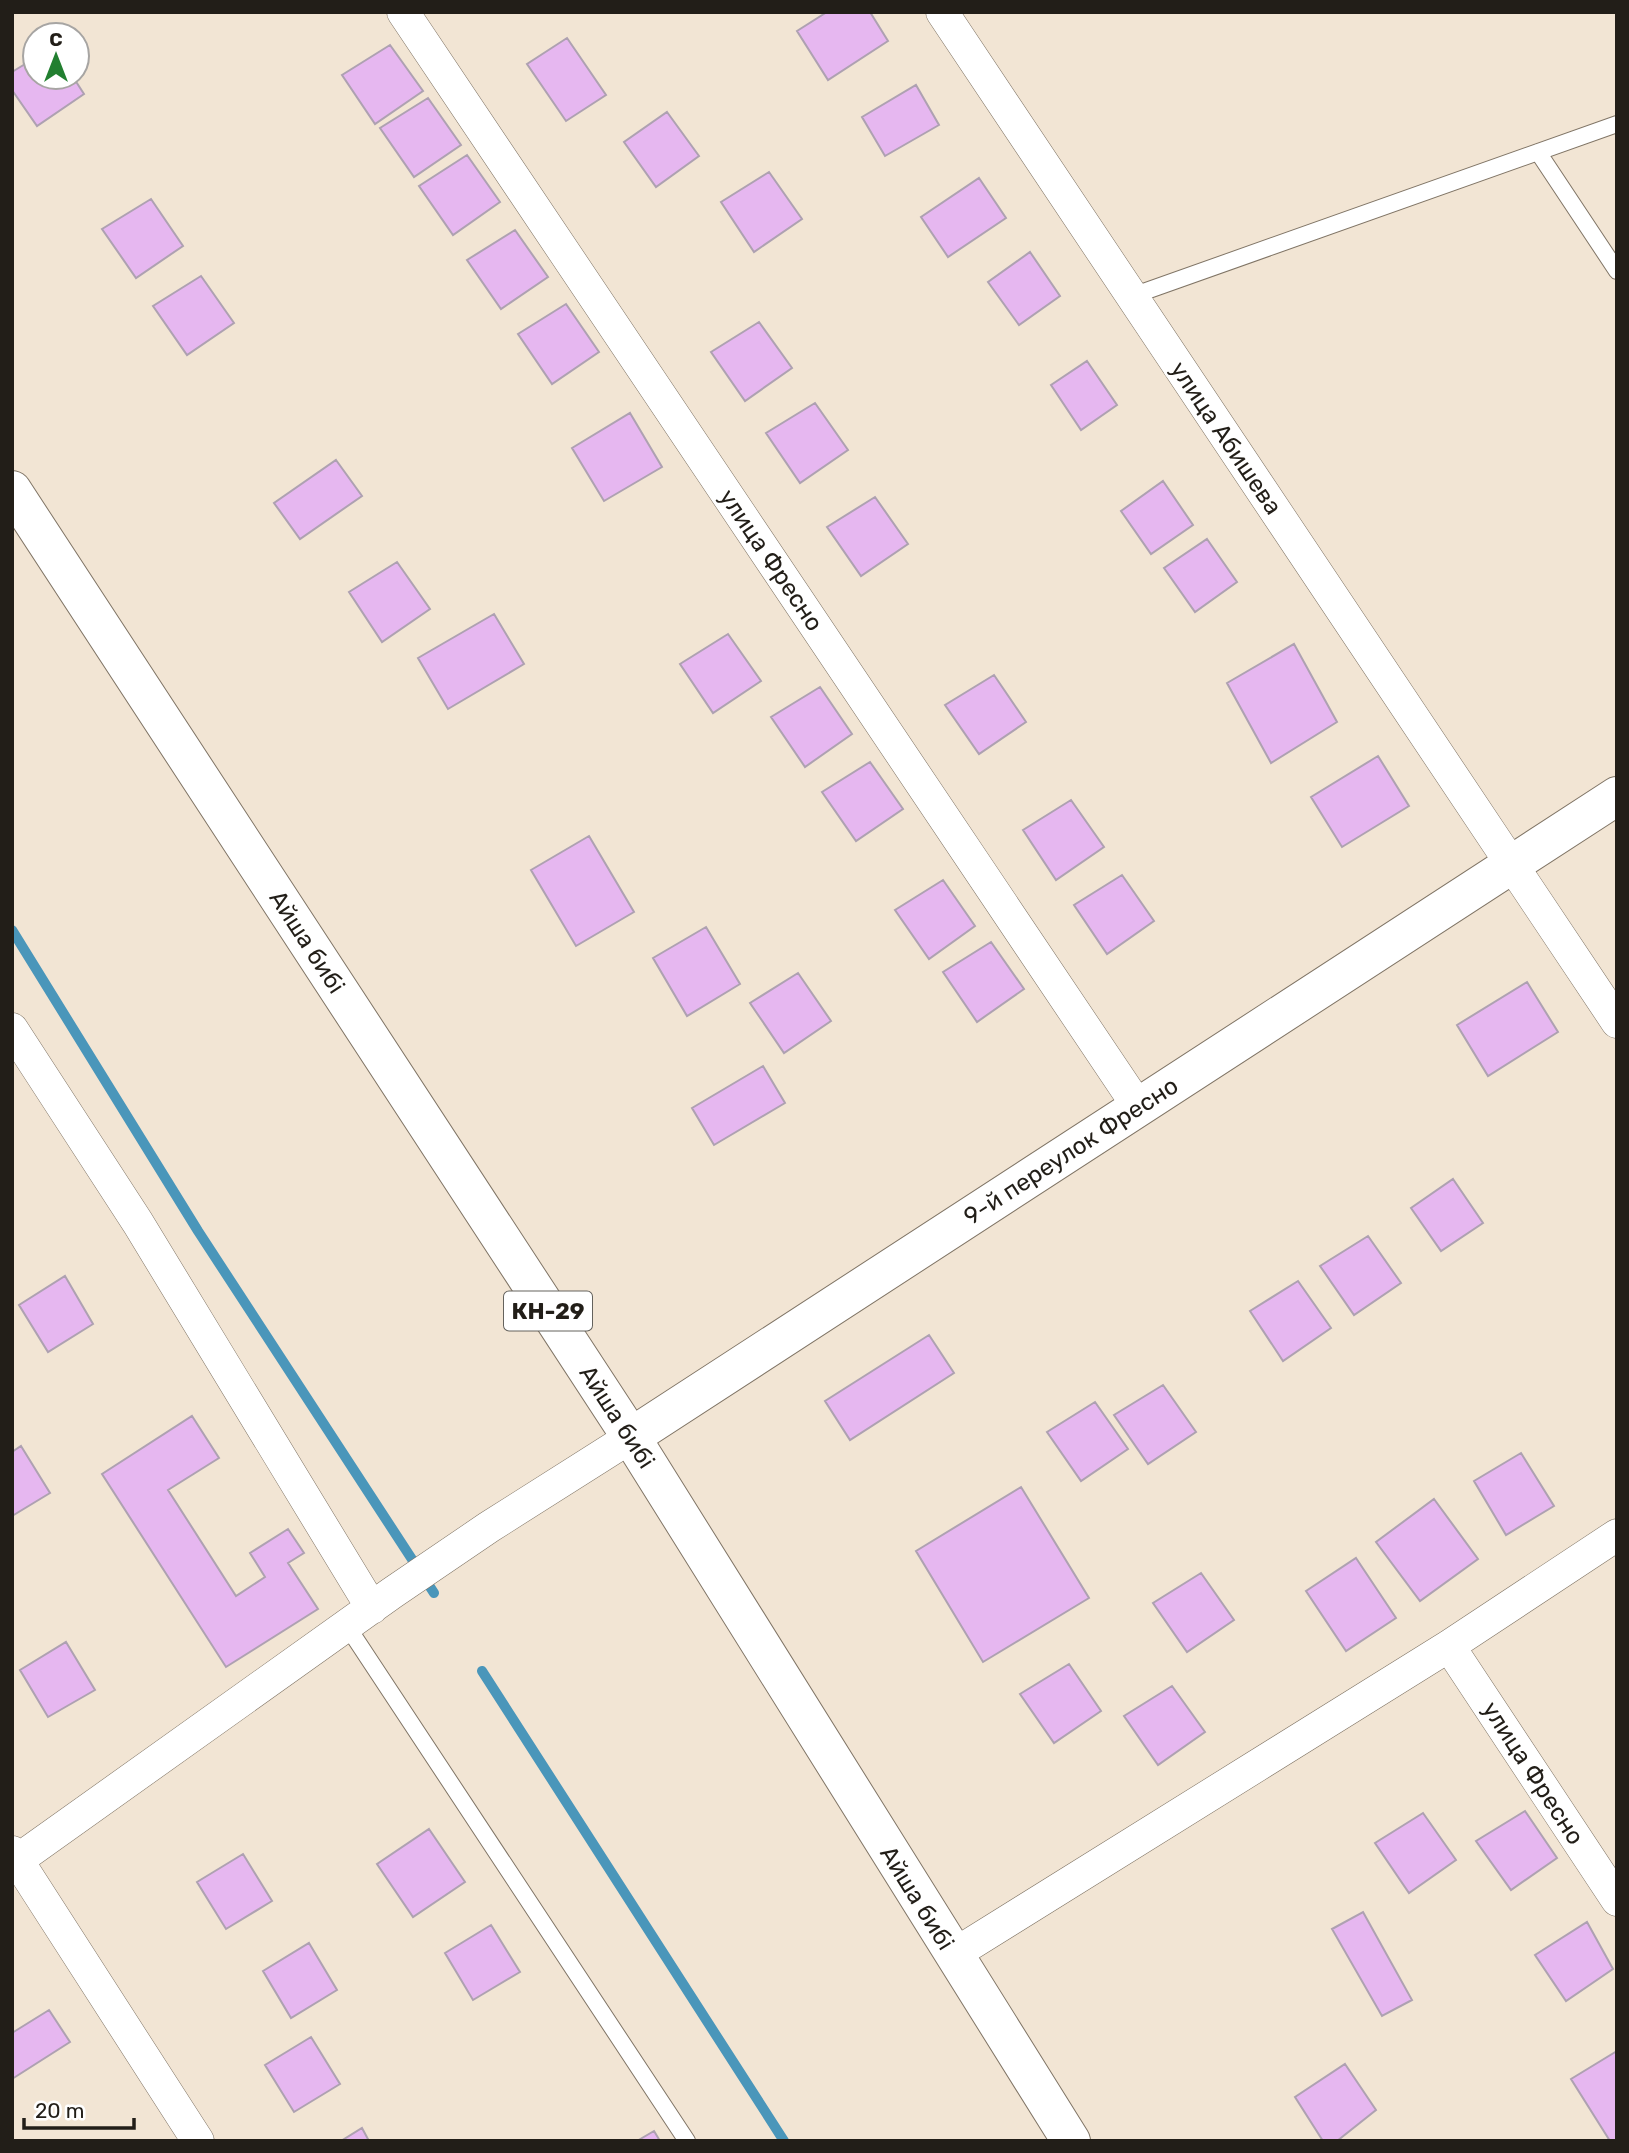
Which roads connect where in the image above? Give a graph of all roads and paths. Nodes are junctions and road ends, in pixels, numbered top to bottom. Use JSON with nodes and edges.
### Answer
{"nodes":[{"id":1,"x":402,"y":12,"type":"edge"},
{"id":2,"x":942,"y":12,"type":"edge"},
{"id":3,"x":1617,"y":124,"type":"edge"},
{"id":4,"x":1538,"y":152,"type":"junction"},
{"id":5,"x":1617,"y":271,"type":"edge"},
{"id":6,"x":1132,"y":296,"type":"junction"},
{"id":7,"x":12,"y":489,"type":"edge"},
{"id":8,"x":1617,"y":796,"type":"edge"},
{"id":9,"x":1511,"y":864,"type":"junction"},
{"id":10,"x":1617,"y":1023,"type":"edge"},
{"id":11,"x":12,"y":1029,"type":"edge"},
{"id":12,"x":1139,"y":1108,"type":"junction"},
{"id":13,"x":631,"y":1437,"type":"junction"},
{"id":14,"x":1617,"y":1535,"type":"edge"},
{"id":15,"x":370,"y":1609,"type":"junction"},
{"id":16,"x":1449,"y":1646,"type":"junction"},
{"id":17,"x":14,"y":1859,"type":"edge"},
{"id":18,"x":1617,"y":1900,"type":"edge"},
{"id":19,"x":953,"y":1955,"type":"junction"},
{"id":20,"x":198,"y":2141,"type":"edge"},
{"id":21,"x":687,"y":2141,"type":"edge"},
{"id":22,"x":1071,"y":2141,"type":"edge"}],
"edges":[{"from":1,"to":12,"type":"street","name":"улица Фресно"},
{"from":2,"to":6,"type":"street","name":"улица Абишева"},
{"from":3,"to":4,"type":"lane"},
{"from":4,"to":5,"type":"lane"},
{"from":4,"to":6,"type":"lane"},
{"from":6,"to":9,"type":"street","name":"улица Абишева"},
{"from":7,"to":13,"type":"main road","name":"Айша бибі","number":"КН-29"},
{"from":8,"to":9,"type":"main road","name":"9-й переулок Фресно"},
{"from":9,"to":10,"type":"street","name":"улица Абишева"},
{"from":9,"to":12,"type":"main road","name":"9-й переулок Фресно"},
{"from":11,"to":15,"type":"street"},
{"from":12,"to":13,"type":"main road","name":"9-й переулок Фресно"},
{"from":13,"to":15,"type":"street"},
{"from":13,"to":19,"type":"main road","name":"Айша бибі","number":"КН-29"},
{"from":14,"to":16,"type":"street"},
{"from":15,"to":17,"type":"street"},
{"from":15,"to":21,"type":"lane"},
{"from":16,"to":18,"type":"street","name":"улица Фресно"},
{"from":16,"to":19,"type":"street"},
{"from":17,"to":20,"type":"street"},
{"from":19,"to":22,"type":"main road","name":"Айша бибі","number":"КН-29"}]}
